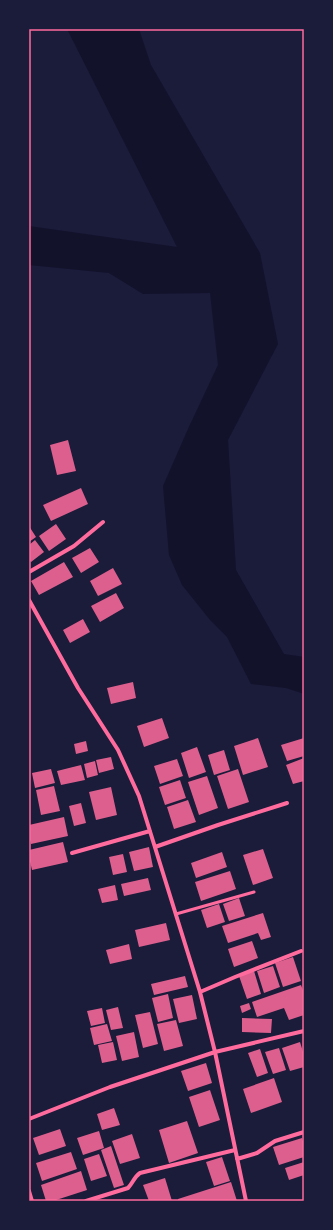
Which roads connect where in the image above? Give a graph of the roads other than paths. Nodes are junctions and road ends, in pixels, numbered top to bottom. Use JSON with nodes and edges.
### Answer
{"nodes":[{"id":1,"x":103,"y":522,"type":"dead end"},
{"id":2,"x":29,"y":572,"type":"edge"},
{"id":3,"x":29,"y":600,"type":"edge"},
{"id":4,"x":287,"y":803,"type":"dead end"},
{"id":5,"x":150,"y":831,"type":"junction"},
{"id":6,"x":155,"y":848,"type":"junction"},
{"id":7,"x":72,"y":853,"type":"dead end"},
{"id":8,"x":254,"y":892,"type":"dead end"},
{"id":9,"x":176,"y":914,"type":"junction"},
{"id":10,"x":301,"y":951,"type":"dead end"},
{"id":11,"x":200,"y":992,"type":"junction"},
{"id":12,"x":304,"y":1030,"type":"edge"},
{"id":13,"x":216,"y":1052,"type":"junction"},
{"id":14,"x":29,"y":1119,"type":"edge"},
{"id":15,"x":304,"y":1132,"type":"edge"},
{"id":16,"x":235,"y":1150,"type":"junction"},
{"id":17,"x":237,"y":1160,"type":"junction"},
{"id":18,"x":29,"y":1191,"type":"edge"},
{"id":19,"x":32,"y":1201,"type":"edge"},
{"id":20,"x":86,"y":1201,"type":"edge"},
{"id":21,"x":246,"y":1201,"type":"edge"}],
"edges":[{"from":1,"to":2,"type":"street"},
{"from":3,"to":5,"type":"street"},
{"from":4,"to":6,"type":"street"},
{"from":5,"to":6,"type":"street"},
{"from":5,"to":7,"type":"street"},
{"from":6,"to":9,"type":"street"},
{"from":8,"to":9,"type":"lane"},
{"from":9,"to":11,"type":"street"},
{"from":10,"to":11,"type":"street"},
{"from":11,"to":13,"type":"street"},
{"from":12,"to":13,"type":"street"},
{"from":13,"to":14,"type":"street"},
{"from":13,"to":16,"type":"street"},
{"from":15,"to":17,"type":"street"},
{"from":16,"to":17,"type":"street"},
{"from":16,"to":20,"type":"street"},
{"from":17,"to":21,"type":"street"},
{"from":18,"to":19,"type":"street"}]}
